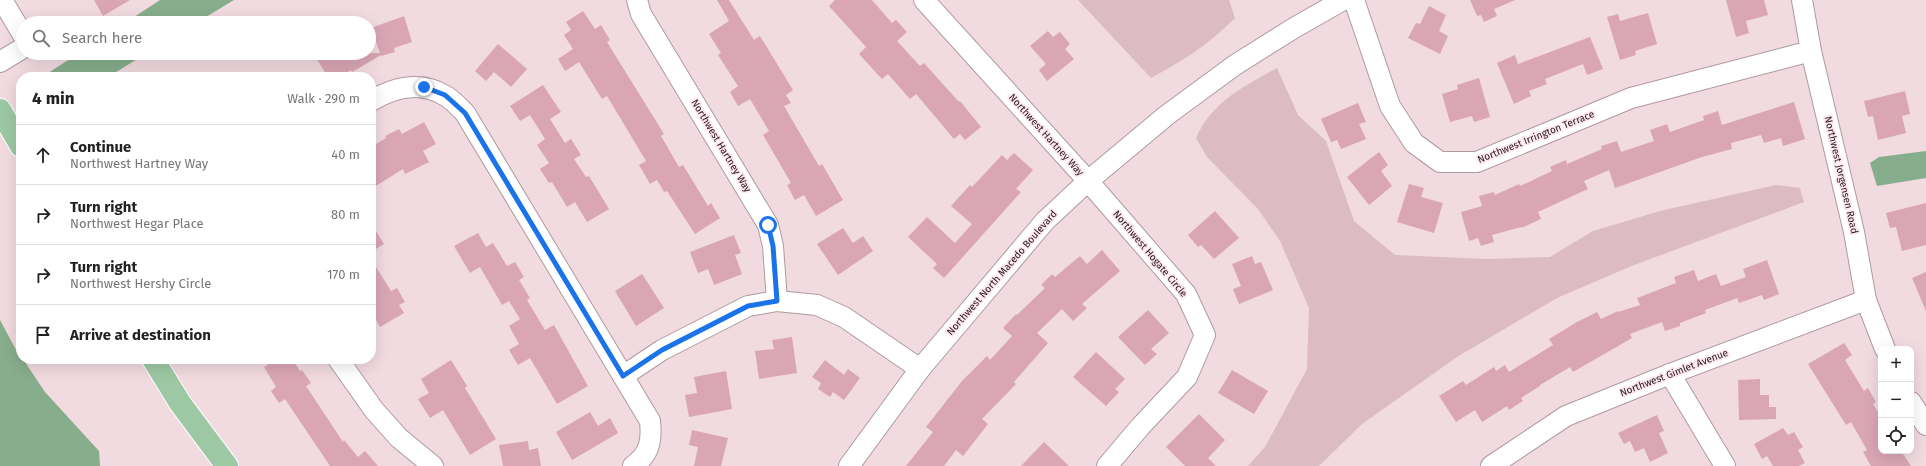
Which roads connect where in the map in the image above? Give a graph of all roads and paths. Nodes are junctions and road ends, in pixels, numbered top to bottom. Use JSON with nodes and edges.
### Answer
{"nodes":[{"id":1,"x":2,"y":0,"type":"edge"},
{"id":2,"x":638,"y":0,"type":"edge"},
{"id":3,"x":924,"y":0,"type":"edge"},
{"id":4,"x":1343,"y":0,"type":"edge"},
{"id":5,"x":1354,"y":0,"type":"edge"},
{"id":6,"x":1802,"y":0,"type":"edge"},
{"id":7,"x":16,"y":23,"type":"edge"},
{"id":8,"x":1812,"y":51,"type":"junction"},
{"id":9,"x":16,"y":52,"type":"edge"},
{"id":10,"x":0,"y":62,"type":"edge"},
{"id":11,"x":376,"y":98,"type":"edge"},
{"id":12,"x":0,"y":110,"type":"edge"},
{"id":13,"x":16,"y":137,"type":"edge"},
{"id":14,"x":1088,"y":181,"type":"junction"},
{"id":15,"x":1866,"y":300,"type":"junction"},
{"id":16,"x":777,"y":301,"type":"junction"},
{"id":17,"x":1884,"y":346,"type":"edge"},
{"id":18,"x":156,"y":364,"type":"edge"},
{"id":19,"x":342,"y":364,"type":"edge"},
{"id":20,"x":920,"y":369,"type":"junction"},
{"id":21,"x":1670,"y":374,"type":"junction"},
{"id":22,"x":623,"y":376,"type":"junction"},
{"id":23,"x":180,"y":403,"type":"junction"},
{"id":24,"x":1914,"y":407,"type":"edge"},
{"id":25,"x":1926,"y":425,"type":"edge"},
{"id":26,"x":1114,"y":463,"type":"edge"},
{"id":27,"x":209,"y":466,"type":"edge"},
{"id":28,"x":227,"y":466,"type":"edge"},
{"id":29,"x":433,"y":466,"type":"edge"},
{"id":30,"x":633,"y":466,"type":"edge"},
{"id":31,"x":848,"y":466,"type":"edge"},
{"id":32,"x":1491,"y":466,"type":"edge"},
{"id":33,"x":1725,"y":466,"type":"edge"}],
"edges":[{"from":1,"to":7,"type":"street"},
{"from":2,"to":16,"type":"street","name":"Northwest Hartney Way"},
{"from":3,"to":14,"type":"street","name":"Northwest Hartney Way"},
{"from":4,"to":14,"type":"street","name":"Northwest North Macedo Boulevard"},
{"from":5,"to":8,"type":"street","name":"Northwest Irrington Terrace"},
{"from":6,"to":8,"type":"street","name":"Northwest Jorgensen Road"},
{"from":8,"to":15,"type":"street","name":"Northwest Jorgensen Road"},
{"from":9,"to":10,"type":"street"},
{"from":11,"to":22,"type":"street"},
{"from":12,"to":13,"type":"main road"},
{"from":14,"to":20,"type":"street","name":"Northwest North Macedo Boulevard"},
{"from":14,"to":26,"type":"street","name":"Northwest Hogate Circle"},
{"from":15,"to":17,"type":"street","name":"Northwest Jorgensen Road"},
{"from":15,"to":21,"type":"street","name":"Northwest Gimlet Avenue"},
{"from":16,"to":20,"type":"street"},
{"from":16,"to":22,"type":"street"},
{"from":18,"to":23,"type":"main road"},
{"from":19,"to":29,"type":"street"},
{"from":20,"to":31,"type":"street","name":"Northwest North Macedo Boulevard"},
{"from":21,"to":32,"type":"street","name":"Northwest Gimlet Avenue"},
{"from":21,"to":33,"type":"street"},
{"from":22,"to":30,"type":"street"},
{"from":23,"to":27,"type":"main road"},
{"from":23,"to":28,"type":"main road"},
{"from":24,"to":25,"type":"street"}]}
